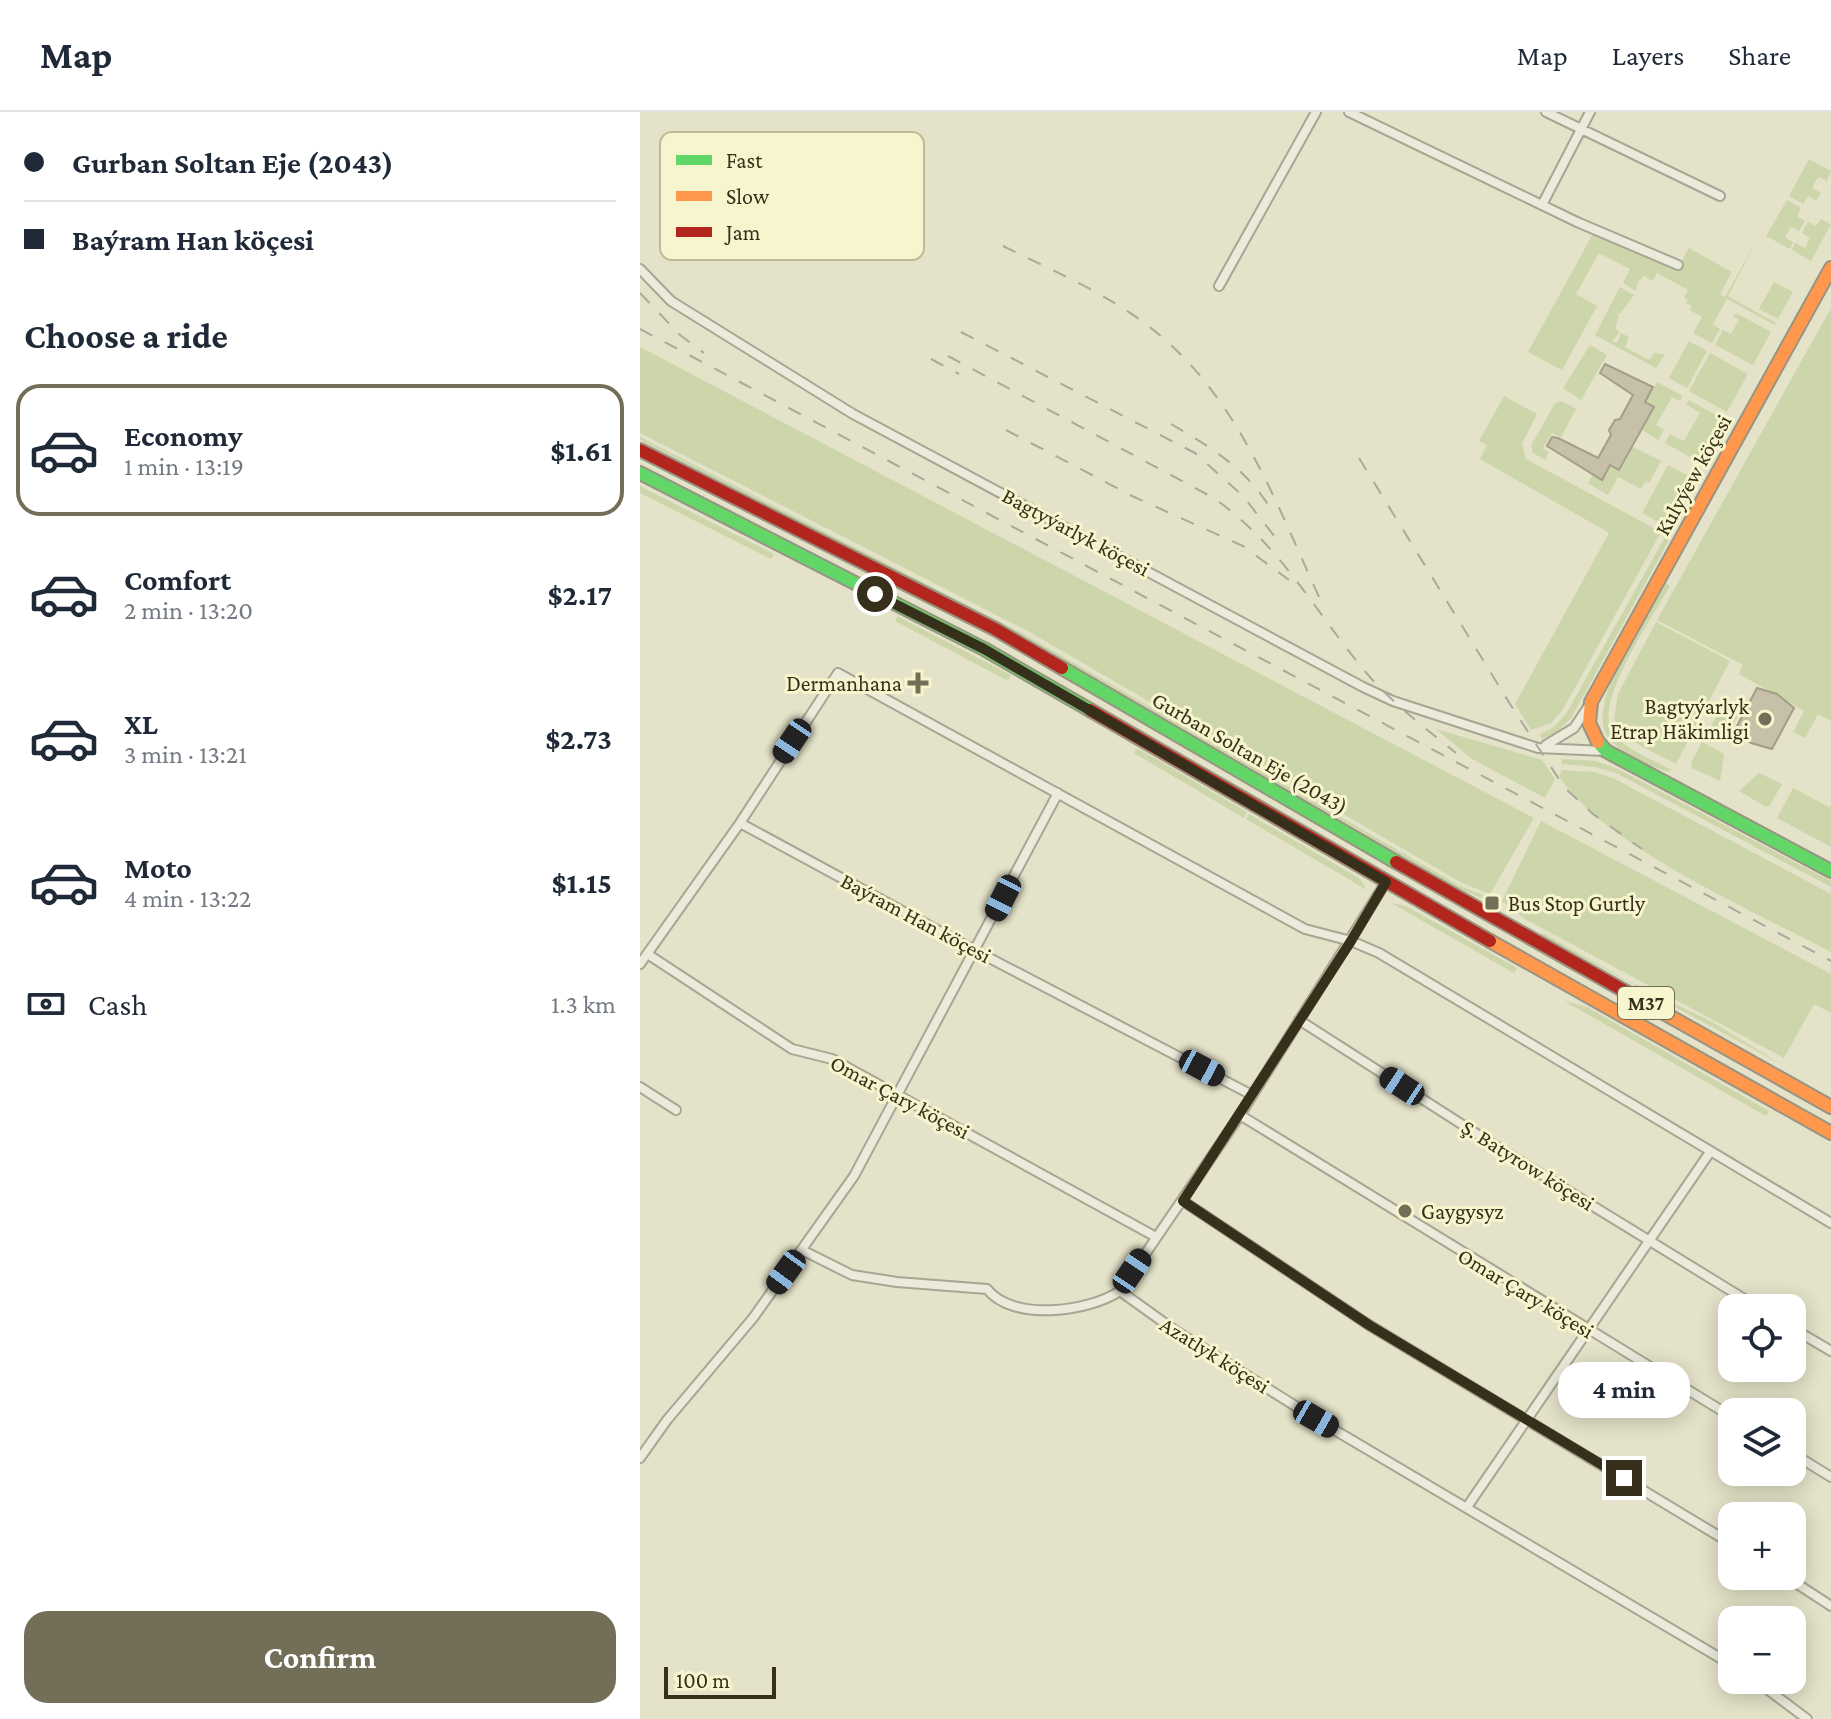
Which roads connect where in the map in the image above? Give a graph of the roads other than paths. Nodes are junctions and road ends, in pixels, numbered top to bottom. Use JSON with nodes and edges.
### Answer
{"nodes":[{"id":1,"x":1316,"y":112,"type":"edge"},
{"id":2,"x":1349,"y":112,"type":"edge"},
{"id":3,"x":1546,"y":112,"type":"edge"},
{"id":4,"x":1590,"y":112,"type":"edge"},
{"id":5,"x":1581,"y":129,"type":"junction"},
{"id":6,"x":1720,"y":196,"type":"dead end"},
{"id":7,"x":1542,"y":205,"type":"junction"},
{"id":8,"x":1678,"y":265,"type":"dead end"},
{"id":9,"x":1831,"y":268,"type":"edge"},
{"id":10,"x":640,"y":269,"type":"edge"},
{"id":11,"x":1219,"y":286,"type":"dead end"},
{"id":12,"x":640,"y":450,"type":"edge"},
{"id":13,"x":681,"y":471,"type":"junction"},
{"id":14,"x":640,"y":473,"type":"edge"},
{"id":15,"x":673,"y":489,"type":"junction"},
{"id":16,"x":1591,"y":702,"type":"junction"},
{"id":17,"x":1538,"y":748,"type":"junction"},
{"id":18,"x":1606,"y":751,"type":"junction"},
{"id":19,"x":1058,"y":793,"type":"junction"},
{"id":20,"x":740,"y":823,"type":"junction"},
{"id":21,"x":1831,"y":871,"type":"edge"},
{"id":22,"x":1386,"y":882,"type":"junction"},
{"id":23,"x":1351,"y":941,"type":"junction"},
{"id":24,"x":976,"y":951,"type":"junction"},
{"id":25,"x":649,"y":955,"type":"junction"},
{"id":26,"x":640,"y":964,"type":"edge"},
{"id":27,"x":1299,"y":1020,"type":"junction"},
{"id":28,"x":640,"y":1087,"type":"edge"},
{"id":29,"x":1252,"y":1095,"type":"junction"},
{"id":30,"x":898,"y":1096,"type":"junction"},
{"id":31,"x":1831,"y":1107,"type":"edge"},
{"id":32,"x":676,"y":1110,"type":"dead end"},
{"id":33,"x":1240,"y":1115,"type":"junction"},
{"id":34,"x":1831,"y":1133,"type":"edge"},
{"id":35,"x":1710,"y":1152,"type":"junction"},
{"id":36,"x":1183,"y":1201,"type":"junction"},
{"id":37,"x":1831,"y":1223,"type":"edge"},
{"id":38,"x":1156,"y":1237,"type":"junction"},
{"id":39,"x":1650,"y":1239,"type":"junction"},
{"id":40,"x":802,"y":1250,"type":"junction"},
{"id":41,"x":1120,"y":1291,"type":"junction"},
{"id":42,"x":1737,"y":1294,"type":"edge"},
{"id":43,"x":1589,"y":1330,"type":"junction"},
{"id":44,"x":1806,"y":1336,"type":"edge"},
{"id":45,"x":1831,"y":1351,"type":"edge"},
{"id":46,"x":1718,"y":1408,"type":"edge"},
{"id":47,"x":1525,"y":1418,"type":"junction"},
{"id":48,"x":640,"y":1458,"type":"edge"},
{"id":49,"x":1806,"y":1462,"type":"edge"},
{"id":50,"x":1831,"y":1477,"type":"edge"},
{"id":51,"x":1467,"y":1507,"type":"junction"},
{"id":52,"x":1718,"y":1535,"type":"edge"},
{"id":53,"x":1806,"y":1590,"type":"edge"},
{"id":54,"x":1831,"y":1606,"type":"edge"},
{"id":55,"x":1718,"y":1657,"type":"edge"},
{"id":56,"x":1774,"y":1694,"type":"edge"},
{"id":57,"x":1807,"y":1719,"type":"edge"}],
"edges":[{"from":1,"to":11,"type":"street"},
{"from":2,"to":7,"type":"street"},
{"from":3,"to":5,"type":"street"},
{"from":4,"to":5,"type":"street"},
{"from":5,"to":6,"type":"street"},
{"from":5,"to":7,"type":"street"},
{"from":7,"to":8,"type":"street"},
{"from":9,"to":16,"type":"main road","name":"Kulyýew köçesi"},
{"from":10,"to":17,"type":"street","name":"Bagtyýarlyk köçesi"},
{"from":12,"to":13,"type":"main road","name":"Gurban Soltan Eje (2043)","number":"M37"},
{"from":13,"to":15,"type":"main road"},
{"from":13,"to":31,"type":"main road","name":"Gurban Soltan Eje (2043)","number":"M37"},
{"from":14,"to":15,"type":"main road","name":"Gurban Soltan Eje (2043)","number":"M37"},
{"from":15,"to":22,"type":"main road","name":"Gurban Soltan Eje (2043)","number":"M37"},
{"from":16,"to":17,"type":"street"},
{"from":16,"to":18,"type":"main road"},
{"from":17,"to":18,"type":"street","name":"Bagtyýarlyk köçesi"},
{"from":18,"to":21,"type":"main road"},
{"from":19,"to":20,"type":"street"},
{"from":19,"to":23,"type":"street"},
{"from":19,"to":24,"type":"street"},
{"from":20,"to":24,"type":"street","name":"Baýram Han köçesi"},
{"from":20,"to":25,"type":"street"},
{"from":22,"to":23,"type":"street"},
{"from":22,"to":34,"type":"main road","name":"Gurban Soltan Eje (2043)","number":"M37"},
{"from":23,"to":27,"type":"street"},
{"from":23,"to":35,"type":"street"},
{"from":24,"to":29,"type":"street","name":"Baýram Han köçesi"},
{"from":24,"to":30,"type":"street"},
{"from":25,"to":26,"type":"street"},
{"from":25,"to":30,"type":"street","name":"Omar Çary köçesi"},
{"from":27,"to":29,"type":"street"},
{"from":27,"to":39,"type":"street","name":"Ş. Batyrow köçesi"},
{"from":28,"to":32,"type":"street"},
{"from":29,"to":33,"type":"street"},
{"from":30,"to":38,"type":"street","name":"Omar Çary köçesi"},
{"from":30,"to":40,"type":"street"},
{"from":33,"to":36,"type":"street"},
{"from":33,"to":43,"type":"street","name":"Omar Çary köçesi"},
{"from":35,"to":37,"type":"street"},
{"from":35,"to":39,"type":"street"},
{"from":36,"to":38,"type":"street"},
{"from":36,"to":47,"type":"street"},
{"from":38,"to":41,"type":"street"},
{"from":39,"to":42,"type":"street","name":"Ş. Batyrow köçesi"},
{"from":39,"to":43,"type":"street"},
{"from":40,"to":41,"type":"street"},
{"from":40,"to":48,"type":"street"},
{"from":41,"to":51,"type":"street","name":"Azatlyk köçesi"},
{"from":43,"to":46,"type":"street","name":"Omar Çary köçesi"},
{"from":43,"to":47,"type":"street"},
{"from":44,"to":45,"type":"street"},
{"from":47,"to":51,"type":"street"},
{"from":47,"to":52,"type":"street"},
{"from":49,"to":50,"type":"street"},
{"from":51,"to":55,"type":"street","name":"Azatlyk köçesi"},
{"from":53,"to":54,"type":"street"},
{"from":56,"to":57,"type":"street"}]}
